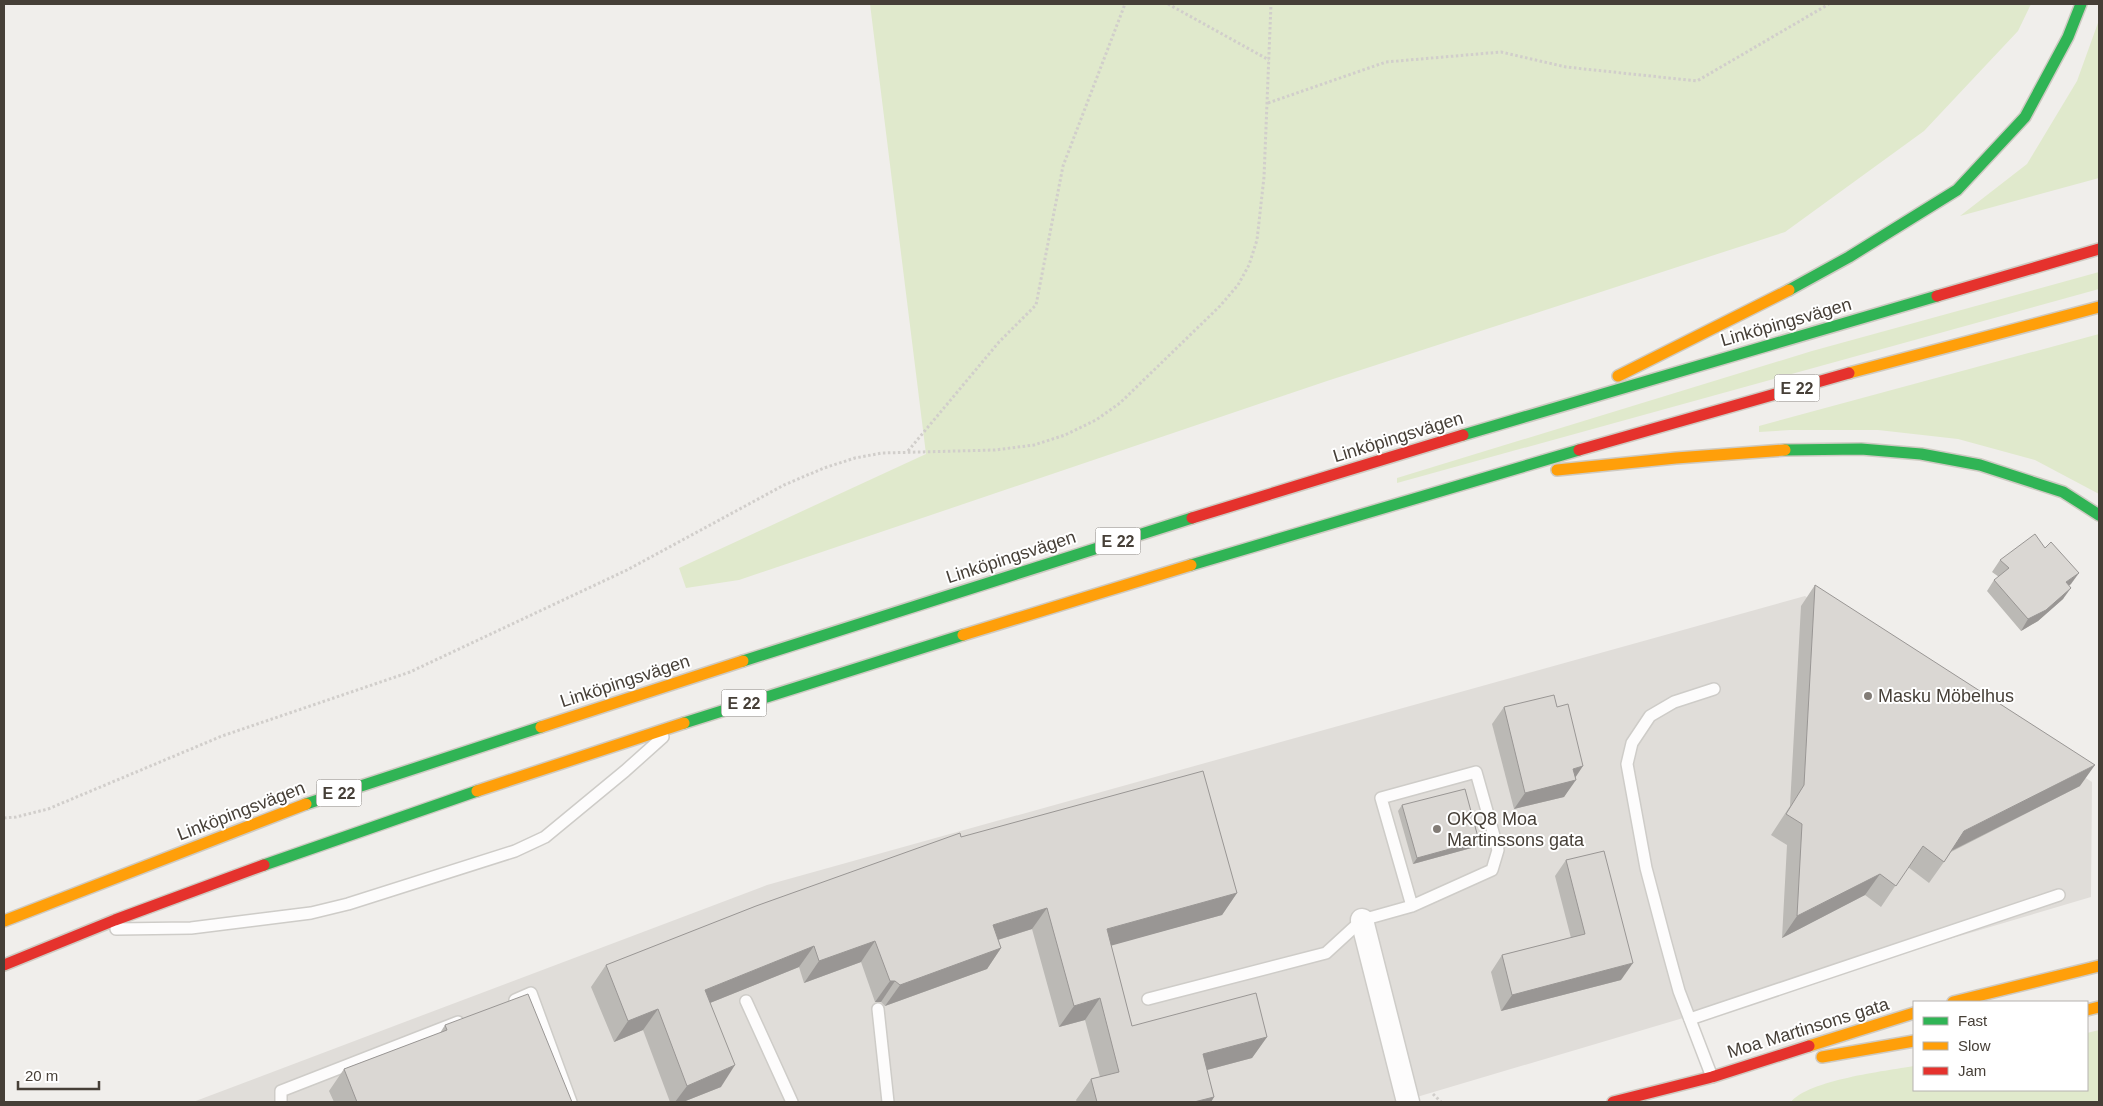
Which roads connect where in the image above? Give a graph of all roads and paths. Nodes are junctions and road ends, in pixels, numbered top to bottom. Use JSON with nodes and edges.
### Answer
{"nodes":[{"id":1,"x":1125,"y":4,"type":"edge"},
{"id":2,"x":1168,"y":4,"type":"edge"},
{"id":3,"x":1271,"y":4,"type":"edge"},
{"id":4,"x":1830,"y":4,"type":"edge"},
{"id":5,"x":2082,"y":4,"type":"edge"},
{"id":6,"x":1269,"y":60,"type":"junction"},
{"id":7,"x":1268,"y":103,"type":"junction"},
{"id":8,"x":2099,"y":249,"type":"edge"},
{"id":9,"x":2099,"y":307,"type":"edge"},
{"id":10,"x":1558,"y":406,"type":"junction"},
{"id":11,"x":908,"y":451,"type":"junction"},
{"id":12,"x":1496,"y":476,"type":"junction"},
{"id":13,"x":2099,"y":515,"type":"edge"},
{"id":14,"x":1714,"y":689,"type":"dead end"},
{"id":15,"x":679,"y":724,"type":"junction"},
{"id":16,"x":4,"y":818,"type":"edge"},
{"id":17,"x":2058,"y":895,"type":"dead end"},
{"id":18,"x":1412,"y":906,"type":"junction"},
{"id":19,"x":1362,"y":920,"type":"junction"},
{"id":20,"x":4,"y":921,"type":"edge"},
{"id":21,"x":90,"y":930,"type":"junction"},
{"id":22,"x":4,"y":965,"type":"edge"},
{"id":23,"x":2099,"y":966,"type":"edge"},
{"id":24,"x":1148,"y":999,"type":"dead end"},
{"id":25,"x":746,"y":1001,"type":"dead end"},
{"id":26,"x":1957,"y":1001,"type":"edge"},
{"id":27,"x":503,"y":1004,"type":"edge"},
{"id":28,"x":878,"y":1009,"type":"dead end"},
{"id":29,"x":1913,"y":1013,"type":"edge"},
{"id":30,"x":466,"y":1019,"type":"edge"},
{"id":31,"x":1690,"y":1020,"type":"junction"},
{"id":32,"x":1913,"y":1041,"type":"edge"},
{"id":33,"x":1712,"y":1077,"type":"junction"},
{"id":34,"x":281,"y":1102,"type":"edge"},
{"id":35,"x":571,"y":1102,"type":"edge"},
{"id":36,"x":792,"y":1102,"type":"edge"},
{"id":37,"x":888,"y":1102,"type":"edge"},
{"id":38,"x":1408,"y":1102,"type":"edge"},
{"id":39,"x":1612,"y":1102,"type":"edge"}],
"edges":[{"from":1,"to":11,"type":"path"},
{"from":2,"to":6,"type":"path"},
{"from":3,"to":6,"type":"path"},
{"from":4,"to":7,"type":"path"},
{"from":5,"to":10,"type":"main road"},
{"from":6,"to":7,"type":"path"},
{"from":7,"to":11,"type":"path"},
{"from":8,"to":10,"type":"main road","name":"Linköpingsvägen","number":"E 22"},
{"from":9,"to":12,"type":"main road","number":"E 22"},
{"from":10,"to":20,"type":"main road","name":"Linköpingsvägen","number":"E 22"},
{"from":11,"to":16,"type":"path"},
{"from":12,"to":13,"type":"main road"},
{"from":12,"to":15,"type":"main road","number":"E 22"},
{"from":14,"to":31,"type":"lane"},
{"from":15,"to":21,"type":"main road","number":"E 22"},
{"from":15,"to":21,"type":"lane"},
{"from":17,"to":31,"type":"lane"},
{"from":18,"to":18,"type":"lane"},
{"from":18,"to":19,"type":"lane"},
{"from":19,"to":24,"type":"lane"},
{"from":19,"to":38,"type":"street"},
{"from":21,"to":22,"type":"main road","number":"E 22"},
{"from":23,"to":26,"type":"main road"},
{"from":25,"to":36,"type":"lane"},
{"from":27,"to":35,"type":"lane"},
{"from":28,"to":37,"type":"lane"},
{"from":29,"to":33,"type":"main road","name":"Moa Martinsons gata"},
{"from":30,"to":34,"type":"lane"},
{"from":31,"to":33,"type":"lane"},
{"from":32,"to":33,"type":"main road","name":"Moa Martinsons gata"},
{"from":33,"to":39,"type":"main road","name":"Moa Martinsons gata"}]}
